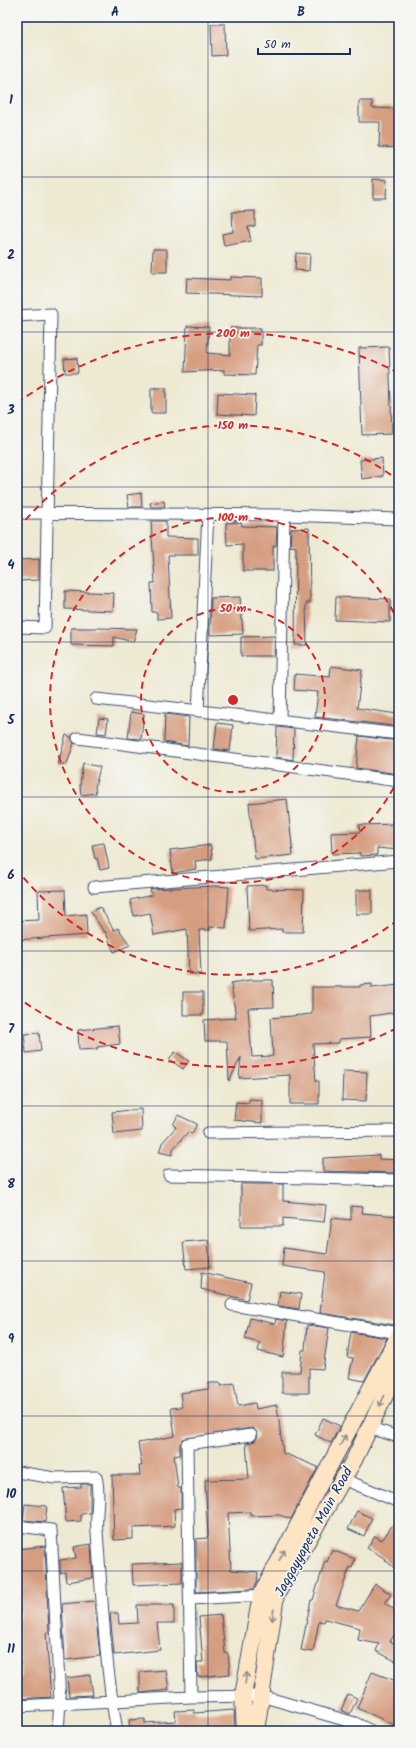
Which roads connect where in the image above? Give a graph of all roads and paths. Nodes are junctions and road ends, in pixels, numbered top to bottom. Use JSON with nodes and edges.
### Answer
{"nodes":[{"id":1,"x":17,"y":316,"type":"edge"},
{"id":2,"x":17,"y":513,"type":"edge"},
{"id":3,"x":48,"y":513,"type":"junction"},
{"id":4,"x":208,"y":515,"type":"junction"},
{"id":5,"x":284,"y":515,"type":"junction"},
{"id":6,"x":399,"y":519,"type":"edge"},
{"id":7,"x":17,"y":627,"type":"edge"},
{"id":8,"x":96,"y":699,"type":"dead end"},
{"id":9,"x":198,"y":711,"type":"junction"},
{"id":10,"x":280,"y":720,"type":"junction"},
{"id":11,"x":399,"y":734,"type":"edge"},
{"id":12,"x":78,"y":738,"type":"dead end"},
{"id":13,"x":399,"y":781,"type":"edge"},
{"id":14,"x":399,"y":861,"type":"edge"},
{"id":15,"x":94,"y":887,"type":"dead end"},
{"id":16,"x":399,"y":1131,"type":"edge"},
{"id":17,"x":208,"y":1133,"type":"dead end"},
{"id":18,"x":169,"y":1175,"type":"dead end"},
{"id":19,"x":399,"y":1180,"type":"edge"},
{"id":20,"x":232,"y":1305,"type":"dead end"},
{"id":21,"x":399,"y":1334,"type":"edge"},
{"id":22,"x":399,"y":1366,"type":"edge"},
{"id":23,"x":370,"y":1428,"type":"junction"},
{"id":24,"x":251,"y":1435,"type":"dead end"},
{"id":25,"x":399,"y":1437,"type":"edge"},
{"id":26,"x":17,"y":1472,"type":"edge"},
{"id":27,"x":343,"y":1479,"type":"junction"},
{"id":28,"x":399,"y":1502,"type":"edge"},
{"id":29,"x":17,"y":1526,"type":"edge"},
{"id":30,"x":268,"y":1595,"type":"junction"},
{"id":31,"x":190,"y":1599,"type":"junction"},
{"id":32,"x":243,"y":1696,"type":"junction"},
{"id":33,"x":261,"y":1696,"type":"junction"},
{"id":34,"x":191,"y":1697,"type":"junction"},
{"id":35,"x":111,"y":1701,"type":"junction"},
{"id":36,"x":60,"y":1702,"type":"junction"},
{"id":37,"x":17,"y":1706,"type":"edge"},
{"id":38,"x":58,"y":1731,"type":"edge"},
{"id":39,"x":117,"y":1731,"type":"edge"},
{"id":40,"x":245,"y":1731,"type":"edge"},
{"id":41,"x":256,"y":1731,"type":"edge"},
{"id":42,"x":371,"y":1731,"type":"edge"}],
"edges":[{"from":1,"to":3,"type":"street"},
{"from":2,"to":3,"type":"street"},
{"from":3,"to":4,"type":"street"},
{"from":3,"to":7,"type":"street"},
{"from":4,"to":5,"type":"street"},
{"from":4,"to":9,"type":"street"},
{"from":5,"to":6,"type":"street"},
{"from":5,"to":10,"type":"street"},
{"from":8,"to":9,"type":"street"},
{"from":9,"to":10,"type":"street"},
{"from":10,"to":11,"type":"street"},
{"from":12,"to":13,"type":"street"},
{"from":14,"to":15,"type":"street"},
{"from":16,"to":17,"type":"street"},
{"from":18,"to":19,"type":"street"},
{"from":20,"to":21,"type":"street"},
{"from":30,"to":21,"type":"main road","one_way":true},
{"from":22,"to":23,"type":"main road","name":"Jaggayyapeta Main Road","one_way":true},
{"from":23,"to":25,"type":"street"},
{"from":23,"to":27,"type":"main road","name":"Jaggayyapeta Main Road"},
{"from":24,"to":31,"type":"street"},
{"from":26,"to":35,"type":"street"},
{"from":27,"to":28,"type":"street"},
{"from":27,"to":30,"type":"main road","name":"Jaggayyapeta Main Road"},
{"from":29,"to":36,"type":"street"},
{"from":30,"to":31,"type":"street"},
{"from":32,"to":30,"type":"main road","one_way":true},
{"from":30,"to":33,"type":"main road","name":"Jaggayyapeta Main Road","one_way":true},
{"from":31,"to":34,"type":"street"},
{"from":32,"to":33,"type":"street"},
{"from":32,"to":34,"type":"street"},
{"from":32,"to":40,"type":"main road"},
{"from":33,"to":41,"type":"main road","name":"Jaggayyapeta Main Road"},
{"from":33,"to":42,"type":"street"},
{"from":34,"to":35,"type":"street"},
{"from":35,"to":36,"type":"street"},
{"from":35,"to":39,"type":"street"},
{"from":36,"to":37,"type":"street"},
{"from":36,"to":38,"type":"street"}]}
